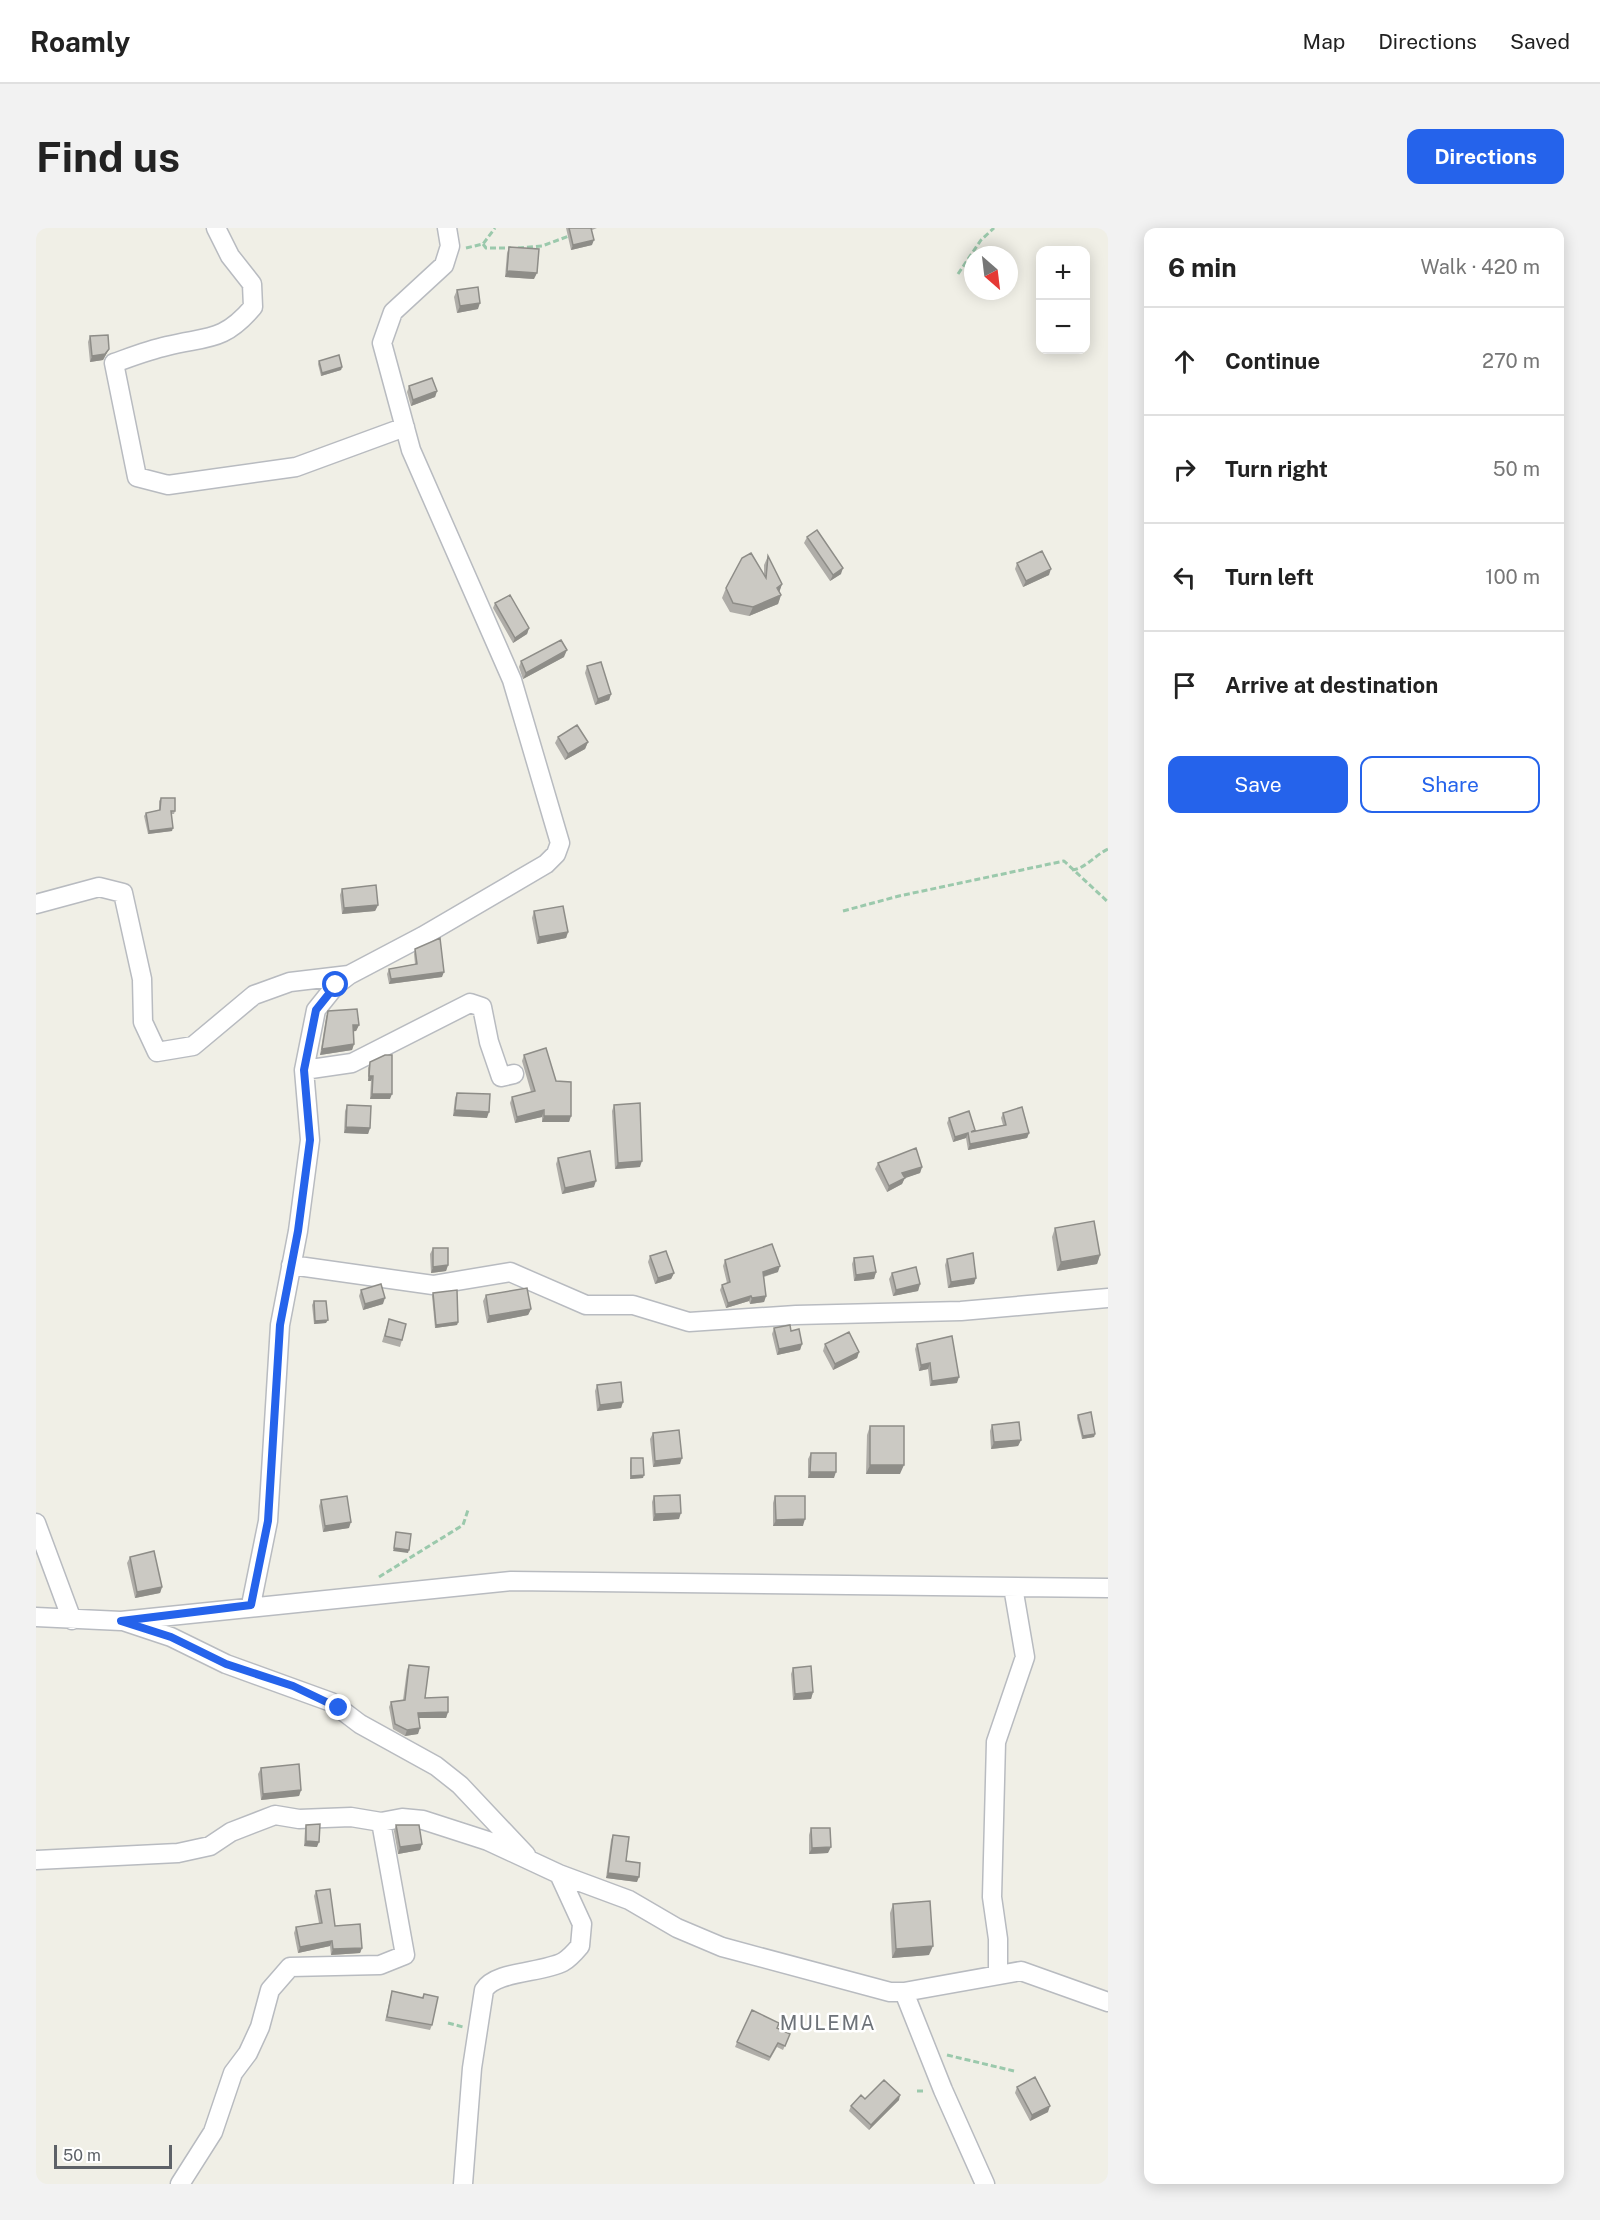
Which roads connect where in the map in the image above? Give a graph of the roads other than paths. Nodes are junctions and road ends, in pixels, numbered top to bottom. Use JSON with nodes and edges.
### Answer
{"nodes":[{"id":1,"x":216,"y":228,"type":"edge"},
{"id":2,"x":448,"y":233,"type":"edge"},
{"id":3,"x":405,"y":428,"type":"junction"},
{"id":4,"x":36,"y":904,"type":"edge"},
{"id":5,"x":349,"y":975,"type":"junction"},
{"id":6,"x":304,"y":1070,"type":"junction"},
{"id":7,"x":514,"y":1074,"type":"dead end"},
{"id":8,"x":291,"y":1264,"type":"junction"},
{"id":9,"x":1108,"y":1298,"type":"edge"},
{"id":10,"x":36,"y":1522,"type":"edge"},
{"id":11,"x":1013,"y":1587,"type":"junction"},
{"id":12,"x":1108,"y":1588,"type":"edge"},
{"id":13,"x":251,"y":1605,"type":"junction"},
{"id":14,"x":36,"y":1617,"type":"edge"},
{"id":15,"x":72,"y":1620,"type":"junction"},
{"id":16,"x":121,"y":1621,"type":"junction"},
{"id":17,"x":381,"y":1822,"type":"junction"},
{"id":18,"x":36,"y":1860,"type":"edge"},
{"id":19,"x":534,"y":1863,"type":"junction"},
{"id":20,"x":559,"y":1874,"type":"junction"},
{"id":21,"x":998,"y":1973,"type":"junction"},
{"id":22,"x":904,"y":1992,"type":"junction"},
{"id":23,"x":1108,"y":2002,"type":"edge"},
{"id":24,"x":180,"y":2184,"type":"edge"},
{"id":25,"x":462,"y":2184,"type":"edge"},
{"id":26,"x":985,"y":2184,"type":"edge"}],
"edges":[{"from":1,"to":3,"type":"street"},
{"from":2,"to":3,"type":"street"},
{"from":3,"to":5,"type":"street"},
{"from":4,"to":5,"type":"street"},
{"from":5,"to":6,"type":"street"},
{"from":6,"to":7,"type":"street"},
{"from":6,"to":8,"type":"street"},
{"from":8,"to":9,"type":"street"},
{"from":8,"to":13,"type":"street"},
{"from":10,"to":15,"type":"street"},
{"from":11,"to":12,"type":"street"},
{"from":11,"to":13,"type":"street"},
{"from":11,"to":21,"type":"street"},
{"from":13,"to":16,"type":"street"},
{"from":14,"to":15,"type":"street"},
{"from":15,"to":16,"type":"street"},
{"from":16,"to":19,"type":"street"},
{"from":17,"to":18,"type":"street"},
{"from":17,"to":19,"type":"street"},
{"from":17,"to":24,"type":"street"},
{"from":19,"to":20,"type":"street"},
{"from":20,"to":22,"type":"street"},
{"from":20,"to":25,"type":"street"},
{"from":21,"to":22,"type":"street"},
{"from":21,"to":23,"type":"street"},
{"from":22,"to":26,"type":"street"}]}
